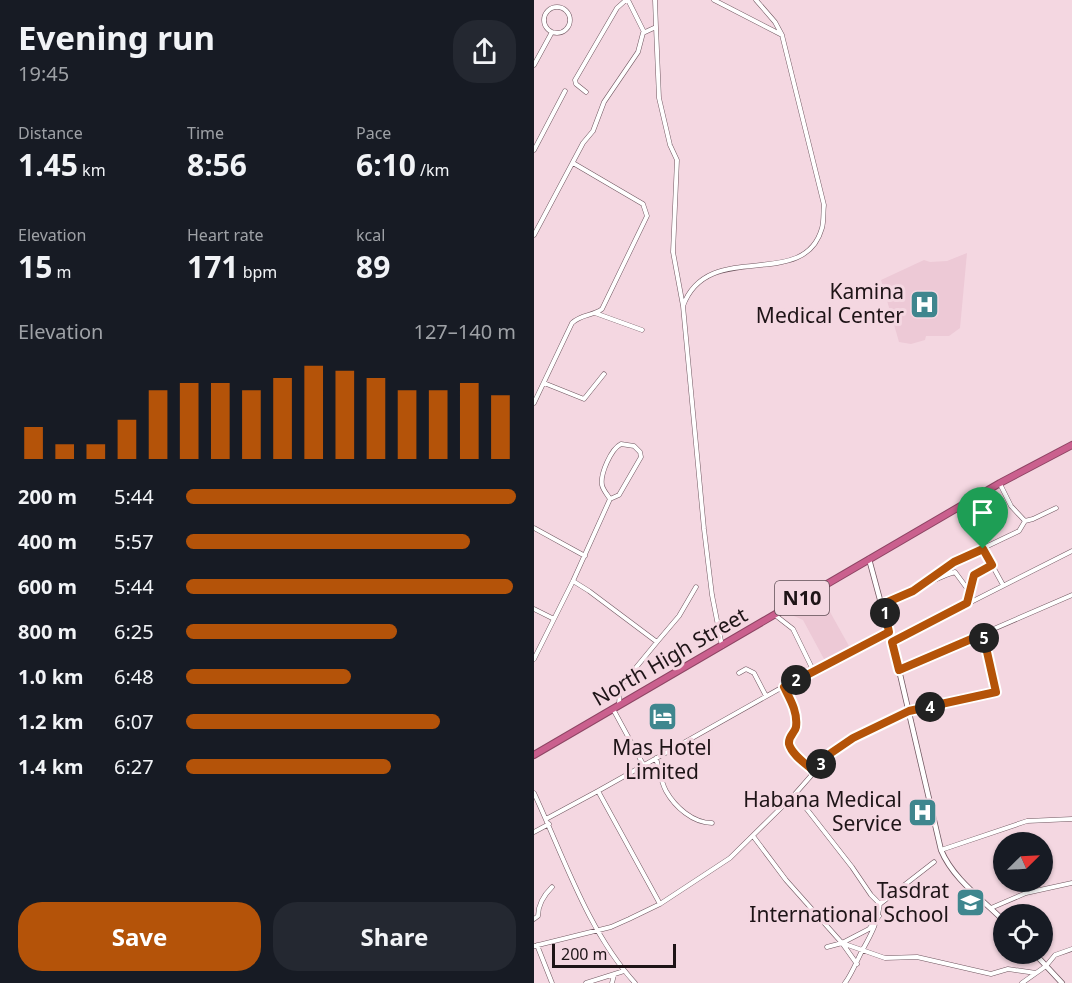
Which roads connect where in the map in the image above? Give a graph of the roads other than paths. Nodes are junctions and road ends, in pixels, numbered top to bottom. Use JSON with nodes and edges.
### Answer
{"nodes":[{"id":1,"x":627,"y":0,"type":"edge"},
{"id":2,"x":655,"y":0,"type":"edge"},
{"id":3,"x":714,"y":0,"type":"edge"},
{"id":4,"x":756,"y":0,"type":"edge"},
{"id":5,"x":656,"y":27,"type":"junction"},
{"id":6,"x":552,"y":32,"type":"junction"},
{"id":7,"x":644,"y":32,"type":"junction"},
{"id":8,"x":782,"y":35,"type":"junction"},
{"id":9,"x":534,"y":65,"type":"edge"},
{"id":10,"x":565,"y":91,"type":"dead end"},
{"id":11,"x":586,"y":92,"type":"dead end"},
{"id":12,"x":534,"y":150,"type":"edge"},
{"id":13,"x":573,"y":163,"type":"junction"},
{"id":14,"x":534,"y":235,"type":"edge"},
{"id":15,"x":683,"y":306,"type":"junction"},
{"id":16,"x":594,"y":313,"type":"junction"},
{"id":17,"x":642,"y":330,"type":"dead end"},
{"id":18,"x":604,"y":374,"type":"dead end"},
{"id":19,"x":544,"y":383,"type":"junction"},
{"id":20,"x":534,"y":403,"type":"edge"},
{"id":21,"x":1072,"y":445,"type":"edge"},
{"id":22,"x":999,"y":483,"type":"junction"},
{"id":23,"x":610,"y":499,"type":"junction"},
{"id":24,"x":1056,"y":508,"type":"dead end"},
{"id":25,"x":1024,"y":521,"type":"junction"},
{"id":26,"x":534,"y":528,"type":"edge"},
{"id":27,"x":983,"y":549,"type":"junction"},
{"id":28,"x":1072,"y":551,"type":"edge"},
{"id":29,"x":585,"y":556,"type":"junction"},
{"id":30,"x":869,"y":559,"type":"junction"},
{"id":31,"x":992,"y":565,"type":"junction"},
{"id":32,"x":931,"y":580,"type":"junction"},
{"id":33,"x":573,"y":582,"type":"junction"},
{"id":34,"x":1003,"y":585,"type":"junction"},
{"id":35,"x":696,"y":587,"type":"dead end"},
{"id":36,"x":969,"y":591,"type":"junction"},
{"id":37,"x":1072,"y":596,"type":"edge"},
{"id":38,"x":967,"y":603,"type":"junction"},
{"id":39,"x":883,"y":604,"type":"junction"},
{"id":40,"x":534,"y":609,"type":"edge"},
{"id":41,"x":774,"y":615,"type":"junction"},
{"id":42,"x":554,"y":619,"type":"junction"},
{"id":43,"x":889,"y":632,"type":"junction"},
{"id":44,"x":983,"y":634,"type":"junction"},
{"id":45,"x":657,"y":642,"type":"junction"},
{"id":46,"x":892,"y":642,"type":"junction"},
{"id":47,"x":722,"y":646,"type":"junction"},
{"id":48,"x":534,"y":659,"type":"edge"},
{"id":49,"x":813,"y":670,"type":"junction"},
{"id":50,"x":899,"y":670,"type":"junction"},
{"id":51,"x":739,"y":672,"type":"dead end"},
{"id":52,"x":784,"y":687,"type":"junction"},
{"id":53,"x":766,"y":696,"type":"junction"},
{"id":54,"x":616,"y":707,"type":"junction"},
{"id":55,"x":909,"y":711,"type":"junction"},
{"id":56,"x":534,"y":755,"type":"edge"},
{"id":57,"x":656,"y":758,"type":"junction"},
{"id":58,"x":644,"y":766,"type":"junction"},
{"id":59,"x":814,"y":771,"type":"junction"},
{"id":60,"x":598,"y":791,"type":"junction"},
{"id":61,"x":534,"y":793,"type":"edge"},
{"id":62,"x":795,"y":795,"type":"junction"},
{"id":63,"x":1072,"y":819,"type":"edge"},
{"id":64,"x":548,"y":822,"type":"junction"},
{"id":65,"x":712,"y":823,"type":"dead end"},
{"id":66,"x":534,"y":832,"type":"edge"},
{"id":67,"x":753,"y":836,"type":"junction"},
{"id":68,"x":941,"y":850,"type":"junction"},
{"id":69,"x":934,"y":862,"type":"dead end"},
{"id":70,"x":1072,"y":883,"type":"edge"},
{"id":71,"x":552,"y":887,"type":"dead end"},
{"id":72,"x":660,"y":904,"type":"junction"},
{"id":73,"x":880,"y":904,"type":"junction"},
{"id":74,"x":991,"y":908,"type":"joint"},
{"id":75,"x":879,"y":916,"type":"junction"},
{"id":76,"x":534,"y":919,"type":"edge"},
{"id":77,"x":598,"y":930,"type":"junction"},
{"id":78,"x":842,"y":943,"type":"junction"},
{"id":79,"x":535,"y":945,"type":"edge"},
{"id":80,"x":827,"y":947,"type":"dead end"},
{"id":81,"x":1072,"y":950,"type":"edge"},
{"id":82,"x":862,"y":951,"type":"junction"},
{"id":83,"x":857,"y":965,"type":"junction"},
{"id":84,"x":1046,"y":966,"type":"junction"},
{"id":85,"x":624,"y":970,"type":"junction"},
{"id":86,"x":1036,"y":973,"type":"junction"},
{"id":87,"x":614,"y":974,"type":"junction"},
{"id":88,"x":552,"y":983,"type":"edge"},
{"id":89,"x":586,"y":983,"type":"edge"},
{"id":90,"x":612,"y":983,"type":"edge"},
{"id":91,"x":635,"y":983,"type":"edge"},
{"id":92,"x":845,"y":983,"type":"edge"},
{"id":93,"x":1022,"y":983,"type":"edge"},
{"id":94,"x":1062,"y":983,"type":"edge"}],
"edges":[{"from":1,"to":7,"type":"street"},
{"from":1,"to":11,"type":"street"},
{"from":2,"to":5,"type":"street"},
{"from":3,"to":8,"type":"street"},
{"from":4,"to":8,"type":"street"},
{"from":5,"to":7,"type":"street"},
{"from":5,"to":15,"type":"street"},
{"from":6,"to":6,"type":"street"},
{"from":6,"to":9,"type":"street"},
{"from":7,"to":13,"type":"street"},
{"from":8,"to":15,"type":"street"},
{"from":10,"to":12,"type":"street"},
{"from":13,"to":14,"type":"street"},
{"from":13,"to":16,"type":"street"},
{"from":15,"to":47,"type":"street"},
{"from":16,"to":17,"type":"street"},
{"from":16,"to":19,"type":"street"},
{"from":18,"to":19,"type":"street"},
{"from":19,"to":20,"type":"street"},
{"from":21,"to":22,"type":"highway","name":"North High Street","number":"N10"},
{"from":22,"to":25,"type":"street"},
{"from":22,"to":30,"type":"highway","name":"North High Street","number":"N10"},
{"from":23,"to":23,"type":"street"},
{"from":23,"to":29,"type":"street"},
{"from":24,"to":25,"type":"street"},
{"from":25,"to":27,"type":"street"},
{"from":26,"to":29,"type":"street"},
{"from":27,"to":31,"type":"street"},
{"from":27,"to":32,"type":"street"},
{"from":28,"to":34,"type":"street"},
{"from":29,"to":33,"type":"street"},
{"from":30,"to":39,"type":"main road"},
{"from":30,"to":41,"type":"highway","name":"North High Street","number":"N10"},
{"from":31,"to":34,"type":"street"},
{"from":31,"to":36,"type":"street"},
{"from":32,"to":36,"type":"street"},
{"from":32,"to":39,"type":"street"},
{"from":33,"to":42,"type":"street"},
{"from":33,"to":45,"type":"street"},
{"from":34,"to":38,"type":"street"},
{"from":35,"to":45,"type":"street"},
{"from":36,"to":38,"type":"street"},
{"from":37,"to":44,"type":"street"},
{"from":38,"to":46,"type":"street"},
{"from":39,"to":43,"type":"main road"},
{"from":40,"to":42,"type":"street"},
{"from":41,"to":47,"type":"highway","name":"North High Street","number":"N10"},
{"from":41,"to":49,"type":"street"},
{"from":42,"to":48,"type":"street"},
{"from":43,"to":46,"type":"main road"},
{"from":43,"to":49,"type":"street"},
{"from":44,"to":50,"type":"street"},
{"from":44,"to":55,"type":"street"},
{"from":45,"to":54,"type":"street"},
{"from":46,"to":50,"type":"main road"},
{"from":47,"to":54,"type":"highway","name":"North High Street","number":"N10"},
{"from":49,"to":52,"type":"street"},
{"from":50,"to":55,"type":"main road"},
{"from":51,"to":53,"type":"street"},
{"from":52,"to":53,"type":"street"},
{"from":52,"to":59,"type":"street"},
{"from":53,"to":57,"type":"street"},
{"from":54,"to":56,"type":"highway","name":"North High Street","number":"N10"},
{"from":54,"to":58,"type":"street"},
{"from":55,"to":59,"type":"street"},
{"from":55,"to":68,"type":"main road"},
{"from":57,"to":58,"type":"street"},
{"from":57,"to":65,"type":"street"},
{"from":58,"to":60,"type":"street"},
{"from":59,"to":62,"type":"street"},
{"from":60,"to":64,"type":"street"},
{"from":60,"to":72,"type":"street"},
{"from":61,"to":64,"type":"street"},
{"from":62,"to":67,"type":"street"},
{"from":62,"to":73,"type":"street"},
{"from":63,"to":68,"type":"street"},
{"from":64,"to":66,"type":"street"},
{"from":64,"to":77,"type":"street"},
{"from":67,"to":72,"type":"street"},
{"from":67,"to":78,"type":"street"},
{"from":68,"to":74,"type":"main road"},
{"from":69,"to":73,"type":"street"},
{"from":70,"to":74,"type":"street"},
{"from":71,"to":76,"type":"street"},
{"from":72,"to":77,"type":"street"},
{"from":73,"to":75,"type":"street"},
{"from":75,"to":78,"type":"street"},
{"from":75,"to":82,"type":"street"},
{"from":77,"to":79,"type":"street"},
{"from":77,"to":85,"type":"street"},
{"from":78,"to":80,"type":"street"},
{"from":78,"to":82,"type":"street"},
{"from":78,"to":83,"type":"street"},
{"from":79,"to":88,"type":"street"},
{"from":81,"to":84,"type":"street"},
{"from":82,"to":83,"type":"street"},
{"from":82,"to":86,"type":"street"},
{"from":83,"to":92,"type":"street"},
{"from":84,"to":86,"type":"street"},
{"from":84,"to":94,"type":"main road"},
{"from":85,"to":87,"type":"street"},
{"from":85,"to":91,"type":"street"},
{"from":86,"to":93,"type":"street"},
{"from":87,"to":89,"type":"street"},
{"from":87,"to":90,"type":"street"}]}
